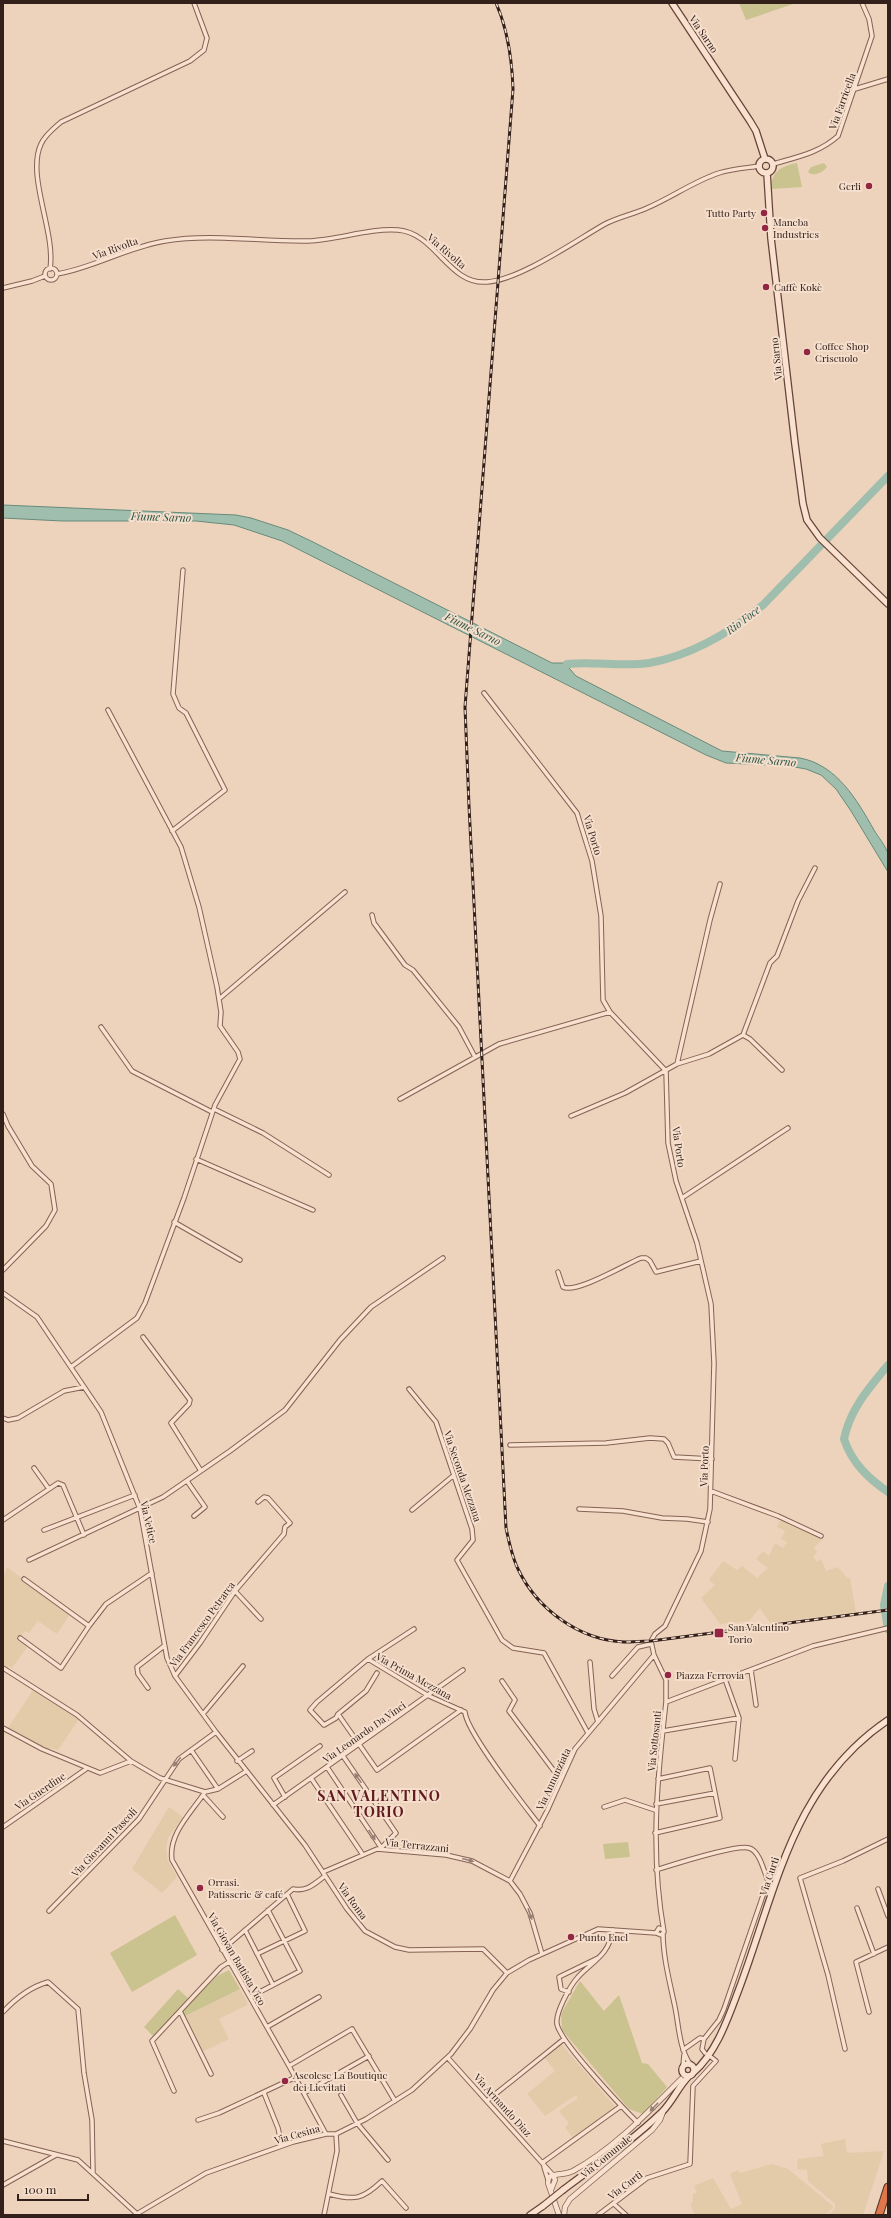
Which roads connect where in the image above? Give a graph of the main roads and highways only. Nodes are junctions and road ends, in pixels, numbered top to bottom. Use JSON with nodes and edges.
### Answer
{"nodes":[{"id":1,"x":672,"y":3,"type":"edge"},
{"id":2,"x":765,"y":159,"type":"junction"},
{"id":3,"x":766,"y":172,"type":"junction"},
{"id":4,"x":888,"y":604,"type":"edge"},
{"id":5,"x":888,"y":1720,"type":"edge"},
{"id":6,"x":703,"y":2062,"type":"junction"},
{"id":7,"x":691,"y":2065,"type":"junction"},
{"id":8,"x":683,"y":2069,"type":"junction"},
{"id":9,"x":691,"y":2075,"type":"junction"},
{"id":10,"x":680,"y":2086,"type":"junction"},
{"id":11,"x":888,"y":2187,"type":"edge"},
{"id":12,"x":530,"y":2215,"type":"edge"},
{"id":13,"x":879,"y":2215,"type":"edge"}],
"edges":[{"from":1,"to":2,"type":"main road","name":"Via Sarno"},
{"from":2,"to":3,"type":"main road"},
{"from":2,"to":3,"type":"main road"},
{"from":3,"to":4,"type":"main road","name":"Via Sarno"},
{"from":5,"to":6,"type":"main road","name":"Via Curti"},
{"from":6,"to":7,"type":"main road"},
{"from":6,"to":9,"type":"main road","name":"Via Curti"},
{"from":7,"to":8,"type":"main road"},
{"from":7,"to":9,"type":"main road"},
{"from":8,"to":9,"type":"main road"},
{"from":8,"to":10,"type":"main road","name":"Via Curti"},
{"from":9,"to":10,"type":"main road","name":"Via Curti"},
{"from":10,"to":12,"type":"main road","name":"Via Curti","bridge":true},
{"from":11,"to":13,"type":"highway"}]}
